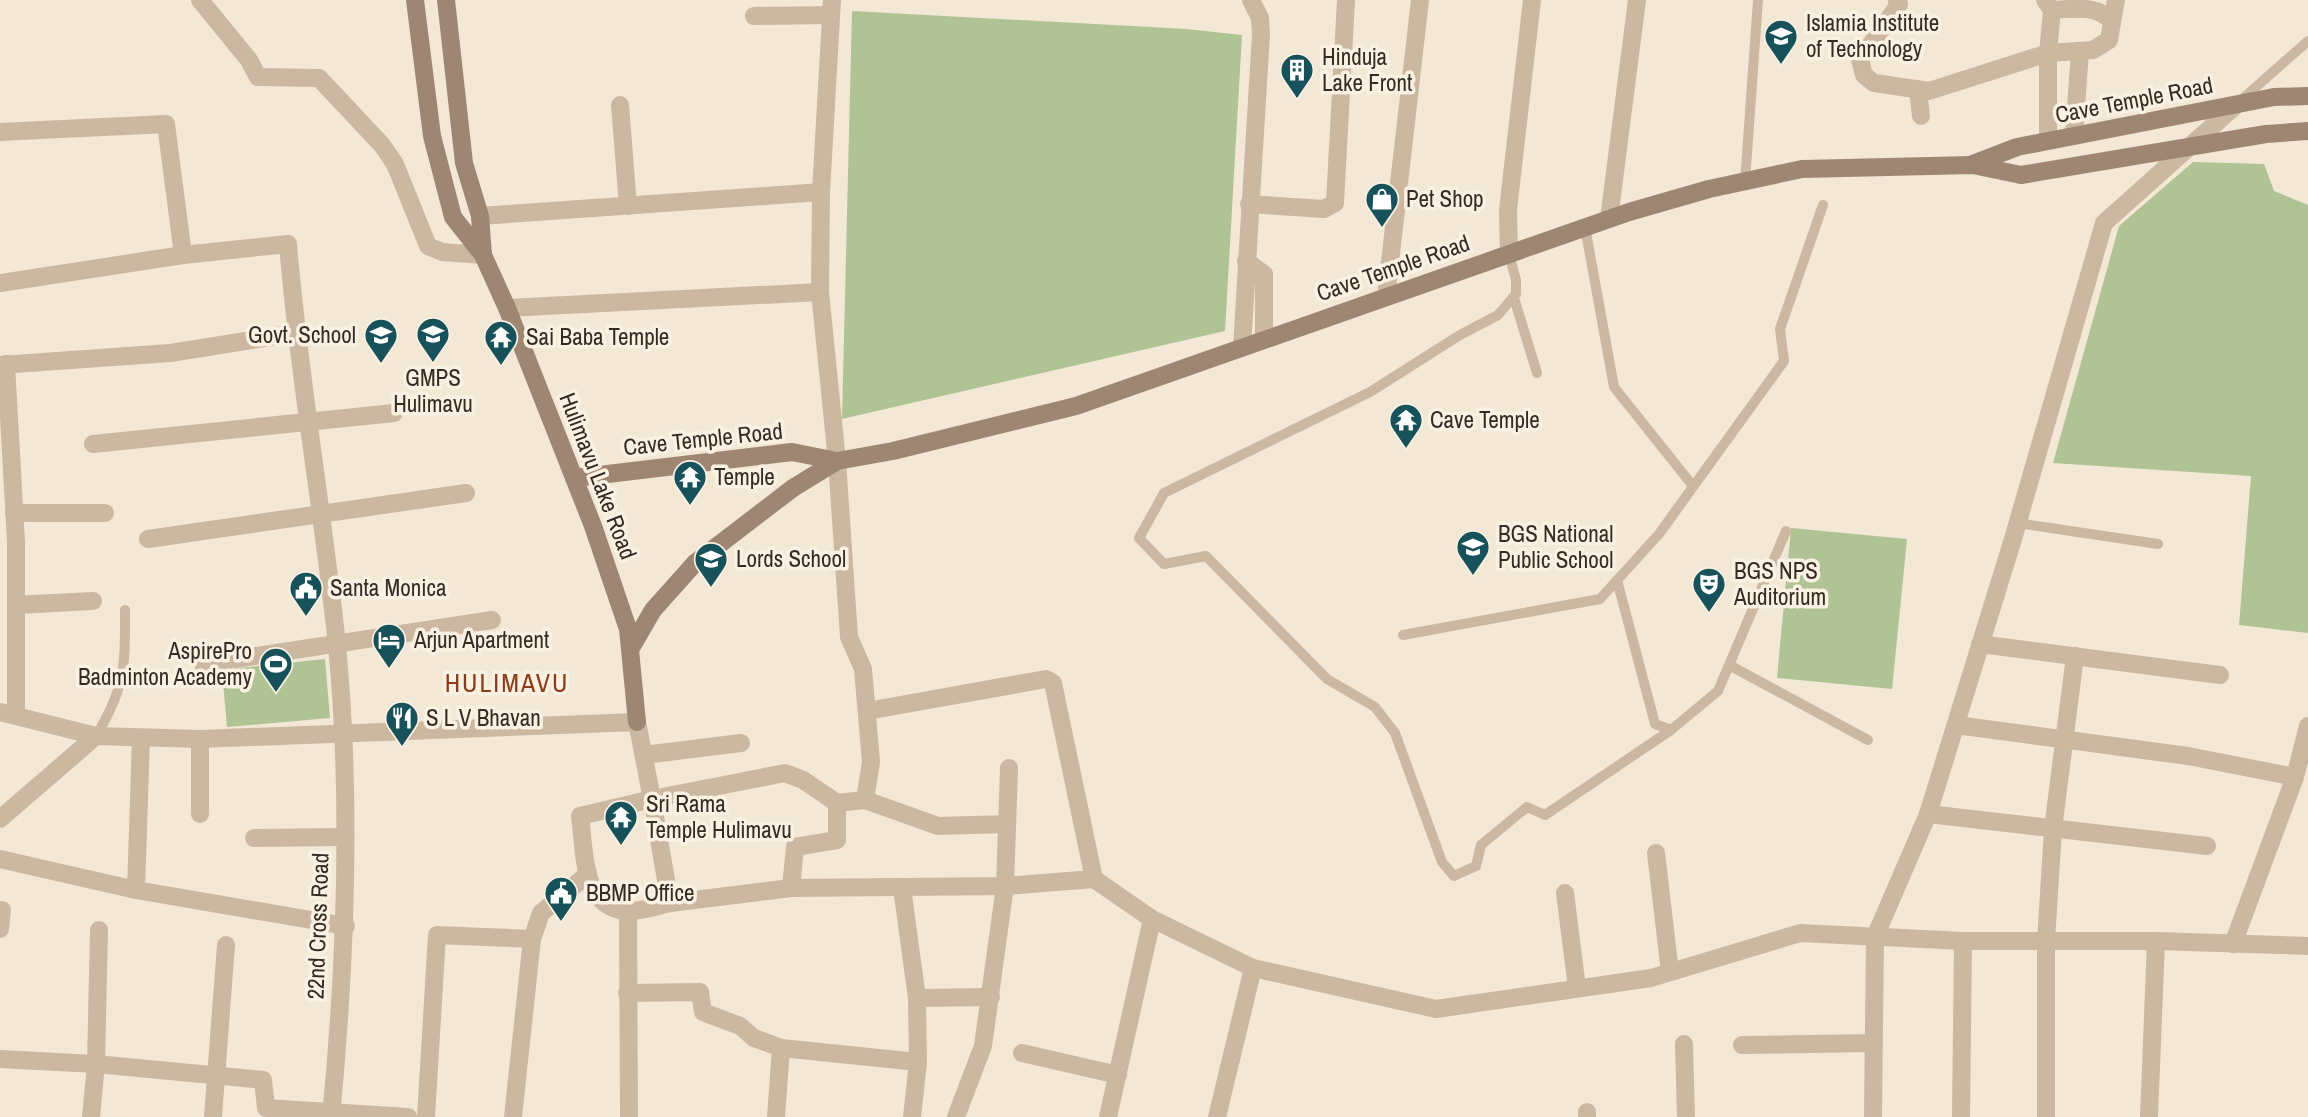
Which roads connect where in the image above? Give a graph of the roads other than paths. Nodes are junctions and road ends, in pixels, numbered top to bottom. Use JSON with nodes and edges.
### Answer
{"nodes":[{"id":1,"x":200,"y":0,"type":"edge"},
{"id":2,"x":415,"y":0,"type":"edge"},
{"id":3,"x":446,"y":0,"type":"edge"},
{"id":4,"x":1251,"y":0,"type":"edge"},
{"id":5,"x":1346,"y":0,"type":"edge"},
{"id":6,"x":1420,"y":0,"type":"edge"},
{"id":7,"x":1532,"y":0,"type":"edge"},
{"id":8,"x":1637,"y":0,"type":"edge"},
{"id":9,"x":1758,"y":0,"type":"edge"},
{"id":10,"x":1897,"y":0,"type":"edge"},
{"id":11,"x":2116,"y":0,"type":"edge"},
{"id":12,"x":2049,"y":5,"type":"edge"},
{"id":13,"x":831,"y":8,"type":"edge"},
{"id":14,"x":754,"y":16,"type":"dead end"},
{"id":15,"x":2112,"y":22,"type":"junction"},
{"id":16,"x":2308,"y":41,"type":"edge"},
{"id":17,"x":2080,"y":51,"type":"junction"},
{"id":18,"x":2048,"y":53,"type":"junction"},
{"id":19,"x":1917,"y":89,"type":"junction"},
{"id":20,"x":2308,"y":96,"type":"edge"},
{"id":21,"x":620,"y":105,"type":"dead end"},
{"id":22,"x":2235,"y":106,"type":"junction"},
{"id":23,"x":1921,"y":116,"type":"dead end"},
{"id":24,"x":2308,"y":131,"type":"edge"},
{"id":25,"x":0,"y":132,"type":"edge"},
{"id":26,"x":2074,"y":136,"type":"junction"},
{"id":27,"x":2048,"y":141,"type":"junction"},
{"id":28,"x":2190,"y":147,"type":"junction"},
{"id":29,"x":1973,"y":165,"type":"junction"},
{"id":30,"x":1745,"y":182,"type":"junction"},
{"id":31,"x":821,"y":192,"type":"junction"},
{"id":32,"x":1249,"y":204,"type":"junction"},
{"id":33,"x":1823,"y":205,"type":"dead end"},
{"id":34,"x":628,"y":206,"type":"junction"},
{"id":35,"x":480,"y":216,"type":"junction"},
{"id":36,"x":1609,"y":219,"type":"junction"},
{"id":37,"x":1586,"y":227,"type":"junction"},
{"id":38,"x":1509,"y":254,"type":"junction"},
{"id":39,"x":183,"y":255,"type":"junction"},
{"id":40,"x":483,"y":255,"type":"junction"},
{"id":41,"x":1246,"y":261,"type":"junction"},
{"id":42,"x":0,"y":283,"type":"edge"},
{"id":43,"x":820,"y":292,"type":"junction"},
{"id":44,"x":1386,"y":297,"type":"junction"},
{"id":45,"x":1514,"y":298,"type":"junction"},
{"id":46,"x":507,"y":308,"type":"junction"},
{"id":47,"x":296,"y":333,"type":"junction"},
{"id":48,"x":1264,"y":339,"type":"junction"},
{"id":49,"x":1242,"y":347,"type":"junction"},
{"id":50,"x":3,"y":364,"type":"edge"},
{"id":51,"x":1537,"y":373,"type":"dead end"},
{"id":52,"x":394,"y":413,"type":"dead end"},
{"id":53,"x":308,"y":423,"type":"junction"},
{"id":54,"x":93,"y":444,"type":"dead end"},
{"id":55,"x":838,"y":461,"type":"junction"},
{"id":56,"x":574,"y":478,"type":"junction"},
{"id":57,"x":1693,"y":486,"type":"junction"},
{"id":58,"x":466,"y":493,"type":"dead end"},
{"id":59,"x":14,"y":513,"type":"junction"},
{"id":60,"x":105,"y":513,"type":"dead end"},
{"id":61,"x":320,"y":514,"type":"junction"},
{"id":62,"x":2017,"y":523,"type":"junction"},
{"id":63,"x":1786,"y":531,"type":"dead end"},
{"id":64,"x":148,"y":538,"type":"dead end"},
{"id":65,"x":2158,"y":544,"type":"dead end"},
{"id":66,"x":1617,"y":580,"type":"junction"},
{"id":67,"x":93,"y":601,"type":"dead end"},
{"id":68,"x":16,"y":605,"type":"junction"},
{"id":69,"x":125,"y":610,"type":"dead end"},
{"id":70,"x":492,"y":620,"type":"dead end"},
{"id":71,"x":1403,"y":635,"type":"dead end"},
{"id":72,"x":1980,"y":644,"type":"junction"},
{"id":73,"x":337,"y":645,"type":"junction"},
{"id":74,"x":631,"y":648,"type":"junction"},
{"id":75,"x":2075,"y":656,"type":"junction"},
{"id":76,"x":203,"y":664,"type":"dead end"},
{"id":77,"x":1729,"y":665,"type":"junction"},
{"id":78,"x":2220,"y":675,"type":"dead end"},
{"id":79,"x":867,"y":711,"type":"junction"},
{"id":80,"x":8,"y":713,"type":"edge"},
{"id":81,"x":637,"y":722,"type":"junction"},
{"id":82,"x":1956,"y":724,"type":"junction"},
{"id":83,"x":2308,"y":726,"type":"edge"},
{"id":84,"x":1671,"y":730,"type":"junction"},
{"id":85,"x":96,"y":736,"type":"junction"},
{"id":86,"x":343,"y":736,"type":"junction"},
{"id":87,"x":141,"y":738,"type":"junction"},
{"id":88,"x":201,"y":739,"type":"junction"},
{"id":89,"x":1868,"y":740,"type":"dead end"},
{"id":90,"x":2064,"y":741,"type":"junction"},
{"id":91,"x":741,"y":743,"type":"dead end"},
{"id":92,"x":644,"y":755,"type":"junction"},
{"id":93,"x":1009,"y":768,"type":"dead end"},
{"id":94,"x":2295,"y":777,"type":"junction"},
{"id":95,"x":652,"y":799,"type":"junction"},
{"id":96,"x":865,"y":800,"type":"junction"},
{"id":97,"x":837,"y":803,"type":"junction"},
{"id":98,"x":200,"y":814,"type":"dead end"},
{"id":99,"x":1928,"y":814,"type":"junction"},
{"id":100,"x":0,"y":819,"type":"edge"},
{"id":101,"x":1007,"y":824,"type":"junction"},
{"id":102,"x":2053,"y":829,"type":"junction"},
{"id":103,"x":345,"y":837,"type":"junction"},
{"id":104,"x":254,"y":838,"type":"dead end"},
{"id":105,"x":2207,"y":846,"type":"dead end"},
{"id":106,"x":1657,"y":853,"type":"dead end"},
{"id":107,"x":0,"y":859,"type":"edge"},
{"id":108,"x":589,"y":874,"type":"junction"},
{"id":109,"x":1094,"y":879,"type":"junction"},
{"id":110,"x":1005,"y":886,"type":"junction"},
{"id":111,"x":791,"y":888,"type":"junction"},
{"id":112,"x":902,"y":888,"type":"junction"},
{"id":113,"x":136,"y":890,"type":"junction"},
{"id":114,"x":1565,"y":893,"type":"dead end"},
{"id":115,"x":670,"y":903,"type":"junction"},
{"id":116,"x":2,"y":910,"type":"dead end"},
{"id":117,"x":628,"y":911,"type":"junction"},
{"id":118,"x":1152,"y":919,"type":"junction"},
{"id":119,"x":346,"y":926,"type":"junction"},
{"id":120,"x":0,"y":929,"type":"edge"},
{"id":121,"x":99,"y":930,"type":"dead end"},
{"id":122,"x":1875,"y":937,"type":"junction"},
{"id":123,"x":533,"y":939,"type":"junction"},
{"id":124,"x":2046,"y":941,"type":"junction"},
{"id":125,"x":2156,"y":941,"type":"junction"},
{"id":126,"x":1963,"y":942,"type":"junction"},
{"id":127,"x":2233,"y":944,"type":"junction"},
{"id":128,"x":226,"y":945,"type":"dead end"},
{"id":129,"x":2308,"y":946,"type":"edge"},
{"id":130,"x":1253,"y":968,"type":"junction"},
{"id":131,"x":1670,"y":972,"type":"junction"},
{"id":132,"x":1577,"y":988,"type":"junction"},
{"id":133,"x":627,"y":993,"type":"junction"},
{"id":134,"x":992,"y":997,"type":"junction"},
{"id":135,"x":917,"y":998,"type":"junction"},
{"id":136,"x":1874,"y":1043,"type":"junction"},
{"id":137,"x":1684,"y":1044,"type":"dead end"},
{"id":138,"x":1742,"y":1045,"type":"dead end"},
{"id":139,"x":781,"y":1048,"type":"junction"},
{"id":140,"x":1022,"y":1053,"type":"dead end"},
{"id":141,"x":0,"y":1059,"type":"edge"},
{"id":142,"x":918,"y":1062,"type":"junction"},
{"id":143,"x":96,"y":1064,"type":"junction"},
{"id":144,"x":216,"y":1075,"type":"junction"},
{"id":145,"x":1118,"y":1075,"type":"junction"},
{"id":146,"x":331,"y":1115,"type":"edge"},
{"id":147,"x":91,"y":1117,"type":"edge"},
{"id":148,"x":213,"y":1117,"type":"edge"},
{"id":149,"x":408,"y":1117,"type":"edge"},
{"id":150,"x":426,"y":1117,"type":"edge"},
{"id":151,"x":513,"y":1117,"type":"edge"},
{"id":152,"x":629,"y":1117,"type":"edge"},
{"id":153,"x":776,"y":1117,"type":"edge"},
{"id":154,"x":912,"y":1117,"type":"edge"},
{"id":155,"x":957,"y":1117,"type":"edge"},
{"id":156,"x":1108,"y":1117,"type":"edge"},
{"id":157,"x":1217,"y":1117,"type":"edge"},
{"id":158,"x":1686,"y":1117,"type":"edge"},
{"id":159,"x":1873,"y":1117,"type":"edge"},
{"id":160,"x":1961,"y":1117,"type":"edge"},
{"id":161,"x":2046,"y":1117,"type":"edge"},
{"id":162,"x":2148,"y":1117,"type":"edge"}],
"edges":[{"from":1,"to":40,"type":"street"},
{"from":2,"to":40,"type":"main road","name":"Hulimavu Lake Road"},
{"from":3,"to":35,"type":"main road","name":"Hulimavu Lake Road"},
{"from":4,"to":32,"type":"street"},
{"from":5,"to":32,"type":"street"},
{"from":6,"to":44,"type":"street"},
{"from":7,"to":38,"type":"street"},
{"from":8,"to":36,"type":"street"},
{"from":9,"to":30,"type":"lane"},
{"from":10,"to":19,"type":"street"},
{"from":11,"to":15,"type":"street"},
{"from":12,"to":15,"type":"street"},
{"from":12,"to":18,"type":"street"},
{"from":13,"to":14,"type":"street"},
{"from":13,"to":31,"type":"street"},
{"from":15,"to":17,"type":"street"},
{"from":16,"to":22,"type":"lane"},
{"from":17,"to":18,"type":"street"},
{"from":17,"to":26,"type":"street"},
{"from":18,"to":19,"type":"street"},
{"from":18,"to":27,"type":"street"},
{"from":19,"to":23,"type":"street"},
{"from":20,"to":22,"type":"main road","name":"Cave Temple Road"},
{"from":21,"to":34,"type":"street"},
{"from":22,"to":26,"type":"main road","name":"Cave Temple Road"},
{"from":22,"to":28,"type":"street"},
{"from":24,"to":28,"type":"main road","name":"Cave Temple Road"},
{"from":25,"to":39,"type":"street"},
{"from":26,"to":27,"type":"main road","name":"Cave Temple Road"},
{"from":27,"to":29,"type":"main road","name":"Cave Temple Road"},
{"from":28,"to":29,"type":"main road","name":"Cave Temple Road"},
{"from":28,"to":62,"type":"street"},
{"from":29,"to":30,"type":"main road","name":"Cave Temple Road"},
{"from":30,"to":36,"type":"main road","name":"Cave Temple Road"},
{"from":31,"to":34,"type":"street"},
{"from":31,"to":43,"type":"street"},
{"from":32,"to":41,"type":"street"},
{"from":33,"to":57,"type":"lane"},
{"from":34,"to":35,"type":"street"},
{"from":35,"to":40,"type":"main road","name":"Hulimavu Lake Road"},
{"from":36,"to":37,"type":"main road","name":"Cave Temple Road"},
{"from":37,"to":38,"type":"main road","name":"Cave Temple Road"},
{"from":37,"to":57,"type":"lane"},
{"from":38,"to":44,"type":"main road","name":"Cave Temple Road"},
{"from":38,"to":45,"type":"lane"},
{"from":39,"to":42,"type":"street"},
{"from":39,"to":47,"type":"street","name":"22nd Cross Road"},
{"from":40,"to":46,"type":"main road","name":"Hulimavu Lake Road"},
{"from":41,"to":48,"type":"street"},
{"from":41,"to":49,"type":"street"},
{"from":43,"to":46,"type":"street"},
{"from":43,"to":55,"type":"street"},
{"from":44,"to":48,"type":"main road","name":"Cave Temple Road"},
{"from":45,"to":51,"type":"lane"},
{"from":45,"to":84,"type":"lane"},
{"from":46,"to":56,"type":"main road","name":"Hulimavu Lake Road"},
{"from":47,"to":50,"type":"street"},
{"from":47,"to":53,"type":"street","name":"22nd Cross Road"},
{"from":48,"to":49,"type":"main road","name":"Cave Temple Road"},
{"from":49,"to":55,"type":"main road","name":"Cave Temple Road"},
{"from":50,"to":59,"type":"street"},
{"from":52,"to":53,"type":"street"},
{"from":53,"to":54,"type":"street"},
{"from":53,"to":61,"type":"street","name":"22nd Cross Road"},
{"from":55,"to":56,"type":"main road","name":"Cave Temple Road"},
{"from":55,"to":74,"type":"main road","name":"Cave Temple Road"},
{"from":55,"to":79,"type":"street"},
{"from":56,"to":74,"type":"main road","name":"Hulimavu Lake Road"},
{"from":57,"to":66,"type":"lane"},
{"from":58,"to":61,"type":"street"},
{"from":59,"to":60,"type":"street"},
{"from":59,"to":68,"type":"street"},
{"from":61,"to":64,"type":"street"},
{"from":61,"to":73,"type":"street","name":"22nd Cross Road"},
{"from":62,"to":65,"type":"lane"},
{"from":62,"to":72,"type":"street"},
{"from":63,"to":77,"type":"lane"},
{"from":66,"to":71,"type":"lane"},
{"from":66,"to":84,"type":"lane"},
{"from":67,"to":68,"type":"street"},
{"from":68,"to":80,"type":"street"},
{"from":69,"to":85,"type":"lane"},
{"from":70,"to":73,"type":"street"},
{"from":72,"to":75,"type":"street"},
{"from":72,"to":82,"type":"street"},
{"from":73,"to":76,"type":"street"},
{"from":73,"to":86,"type":"street","name":"22nd Cross Road"},
{"from":74,"to":81,"type":"main road","name":"Hulimavu Lake Road"},
{"from":75,"to":78,"type":"street"},
{"from":75,"to":90,"type":"street"},
{"from":77,"to":84,"type":"lane"},
{"from":77,"to":89,"type":"lane"},
{"from":79,"to":96,"type":"street"},
{"from":79,"to":109,"type":"street"},
{"from":80,"to":85,"type":"street"},
{"from":81,"to":86,"type":"street"},
{"from":81,"to":92,"type":"street"},
{"from":82,"to":90,"type":"street"},
{"from":82,"to":99,"type":"street"},
{"from":83,"to":94,"type":"street"},
{"from":85,"to":87,"type":"street"},
{"from":85,"to":100,"type":"street"},
{"from":86,"to":88,"type":"street"},
{"from":86,"to":103,"type":"street","name":"22nd Cross Road"},
{"from":87,"to":88,"type":"street"},
{"from":87,"to":113,"type":"street"},
{"from":88,"to":98,"type":"street"},
{"from":90,"to":94,"type":"street"},
{"from":90,"to":102,"type":"street"},
{"from":91,"to":92,"type":"street"},
{"from":92,"to":95,"type":"street"},
{"from":93,"to":101,"type":"street"},
{"from":94,"to":127,"type":"street"},
{"from":95,"to":97,"type":"street"},
{"from":95,"to":108,"type":"street"},
{"from":95,"to":115,"type":"street"},
{"from":96,"to":97,"type":"street"},
{"from":96,"to":101,"type":"street"},
{"from":97,"to":111,"type":"street"},
{"from":99,"to":102,"type":"street"},
{"from":99,"to":122,"type":"street"},
{"from":101,"to":110,"type":"street"},
{"from":102,"to":105,"type":"street"},
{"from":102,"to":124,"type":"street"},
{"from":103,"to":104,"type":"street"},
{"from":103,"to":119,"type":"street","name":"22nd Cross Road"},
{"from":106,"to":131,"type":"street"},
{"from":107,"to":113,"type":"street"},
{"from":108,"to":117,"type":"street"},
{"from":108,"to":123,"type":"street"},
{"from":109,"to":110,"type":"street"},
{"from":109,"to":118,"type":"street"},
{"from":110,"to":112,"type":"street"},
{"from":110,"to":134,"type":"street"},
{"from":111,"to":112,"type":"street"},
{"from":111,"to":115,"type":"street"},
{"from":112,"to":135,"type":"street"},
{"from":113,"to":119,"type":"street"},
{"from":114,"to":132,"type":"street"},
{"from":115,"to":117,"type":"street"},
{"from":116,"to":120,"type":"street"},
{"from":117,"to":133,"type":"street"},
{"from":118,"to":130,"type":"street"},
{"from":118,"to":145,"type":"street"},
{"from":119,"to":146,"type":"street","name":"22nd Cross Road"},
{"from":121,"to":143,"type":"street"},
{"from":122,"to":126,"type":"street"},
{"from":122,"to":131,"type":"street"},
{"from":122,"to":136,"type":"street"},
{"from":123,"to":150,"type":"street"},
{"from":123,"to":151,"type":"street"},
{"from":124,"to":125,"type":"street"},
{"from":124,"to":126,"type":"street"},
{"from":124,"to":161,"type":"street"},
{"from":125,"to":127,"type":"street"},
{"from":125,"to":162,"type":"street"},
{"from":126,"to":160,"type":"street"},
{"from":127,"to":129,"type":"street"},
{"from":128,"to":144,"type":"street"},
{"from":130,"to":132,"type":"street"},
{"from":130,"to":157,"type":"street"},
{"from":131,"to":132,"type":"street"},
{"from":133,"to":139,"type":"street"},
{"from":133,"to":152,"type":"street"},
{"from":134,"to":135,"type":"street"},
{"from":134,"to":155,"type":"street"},
{"from":135,"to":142,"type":"street"},
{"from":136,"to":138,"type":"street"},
{"from":136,"to":159,"type":"street"},
{"from":137,"to":158,"type":"street"},
{"from":139,"to":142,"type":"street"},
{"from":139,"to":153,"type":"street"},
{"from":140,"to":145,"type":"street"},
{"from":141,"to":143,"type":"street"},
{"from":142,"to":154,"type":"street"},
{"from":143,"to":144,"type":"street"},
{"from":143,"to":147,"type":"street"},
{"from":144,"to":146,"type":"street"},
{"from":144,"to":148,"type":"street"},
{"from":145,"to":156,"type":"street"},
{"from":146,"to":149,"type":"street"}]}
